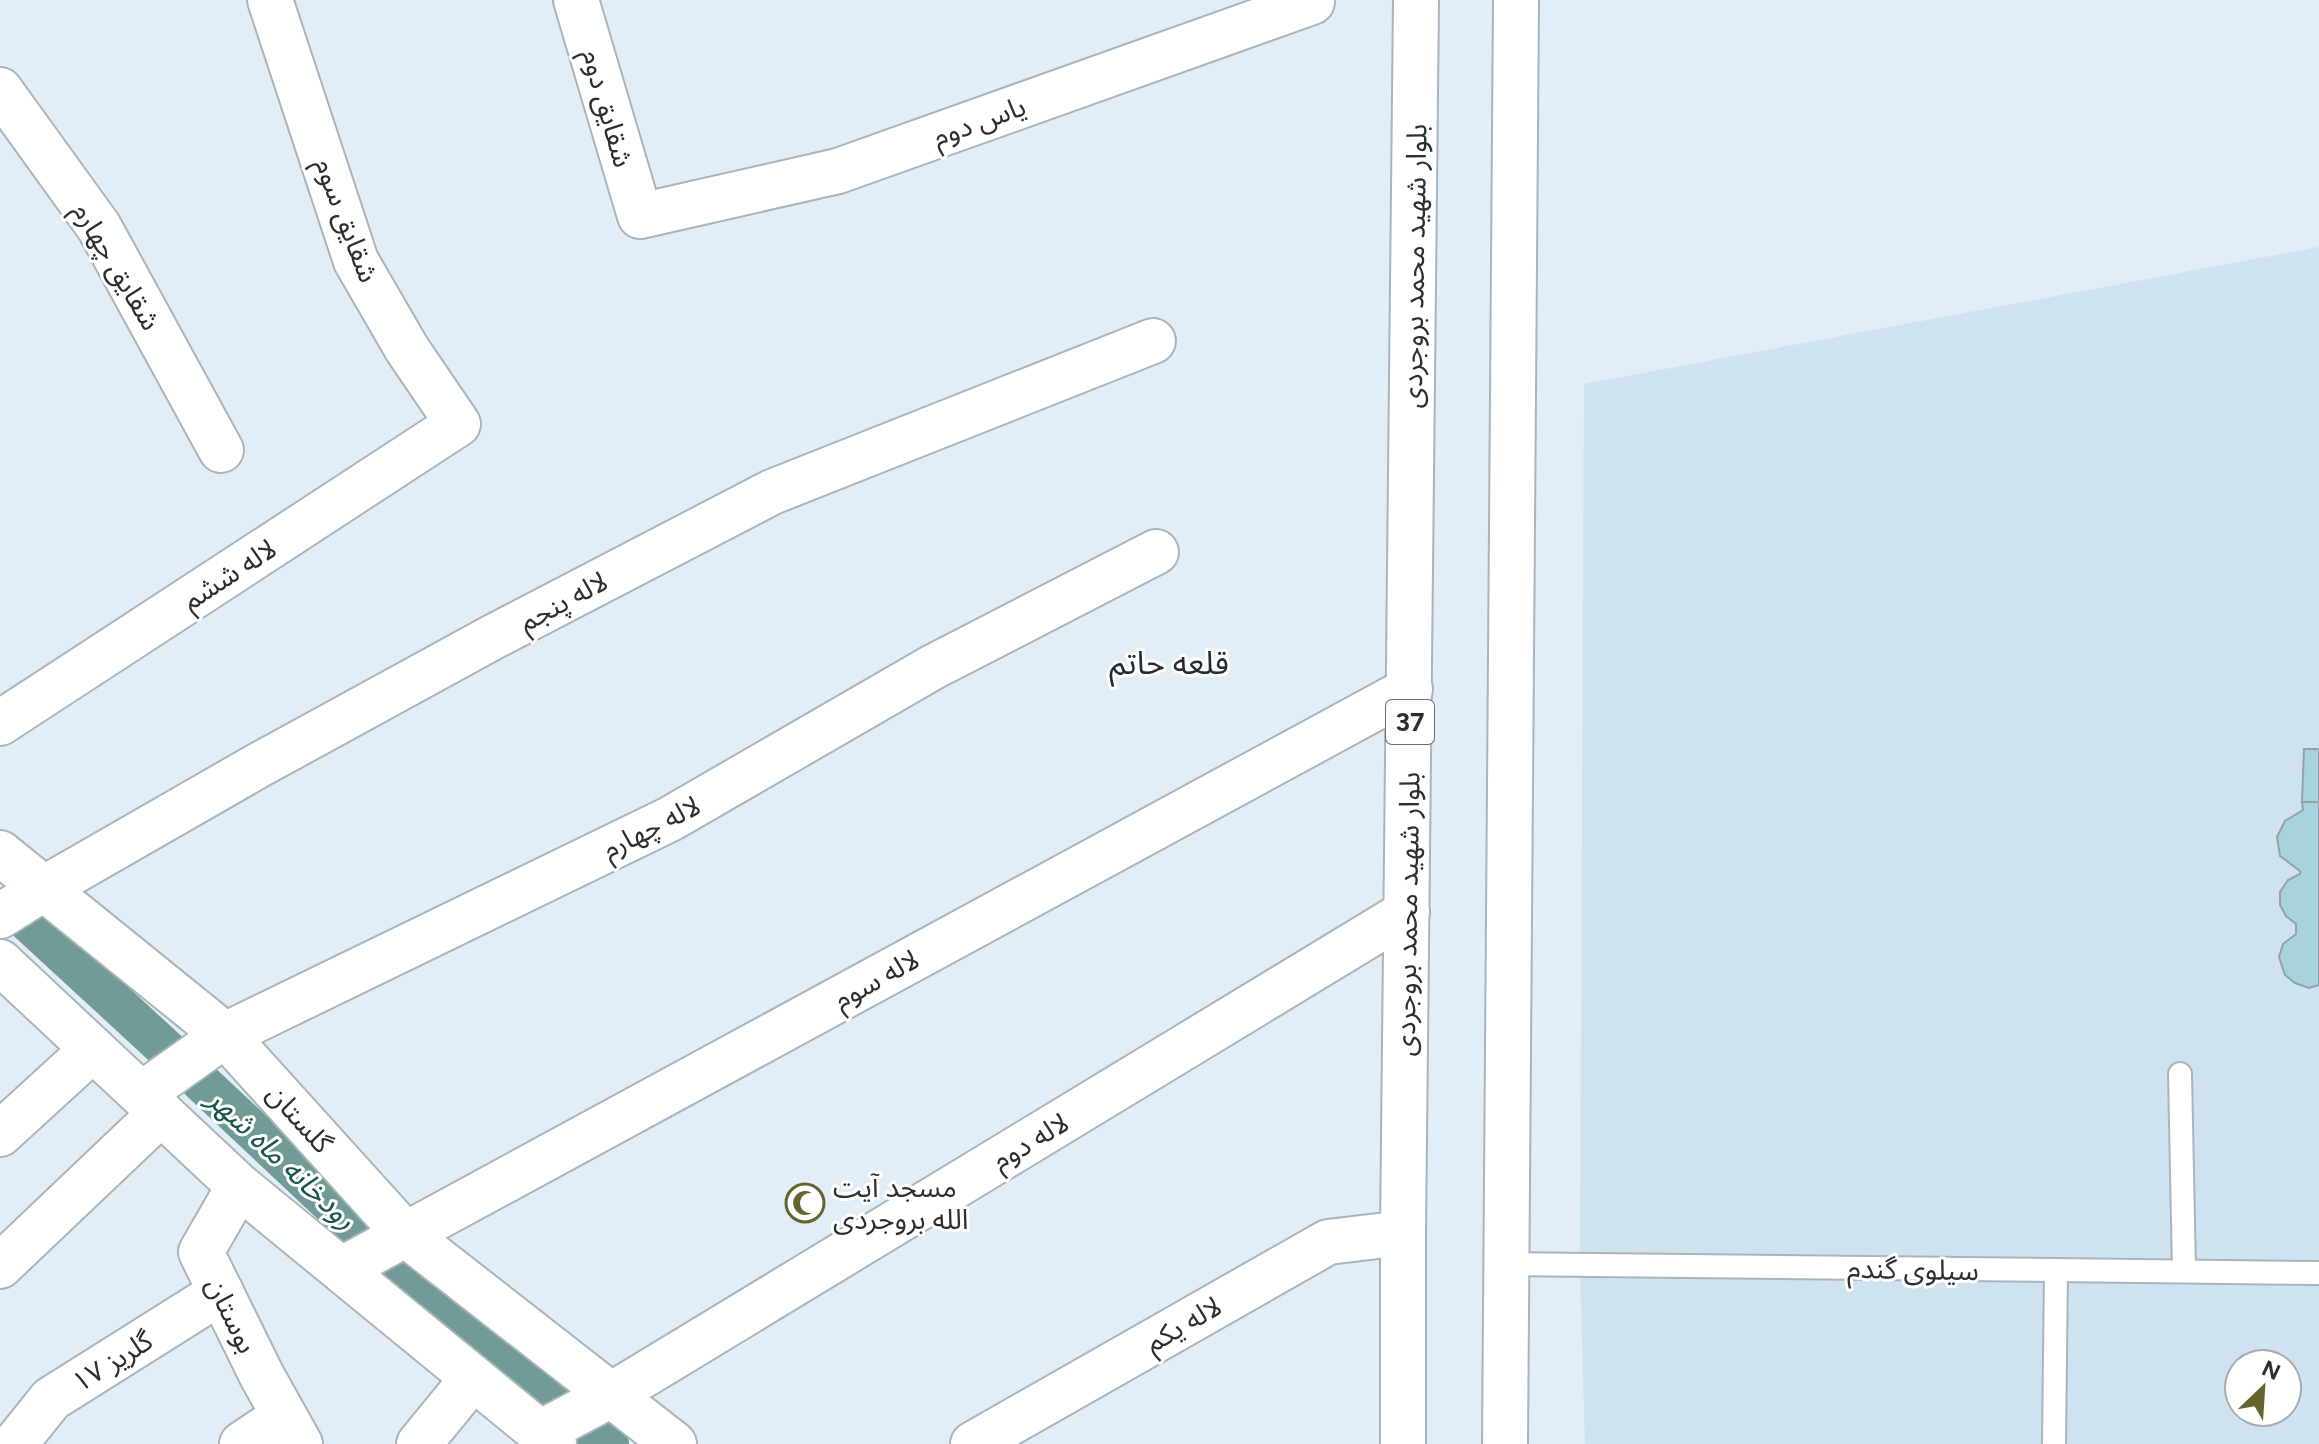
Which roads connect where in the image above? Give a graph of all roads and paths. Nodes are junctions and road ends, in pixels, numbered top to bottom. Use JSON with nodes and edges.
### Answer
{"nodes":[{"id":1,"x":270,"y":0,"type":"edge"},
{"id":2,"x":576,"y":0,"type":"edge"},
{"id":3,"x":1416,"y":0,"type":"edge"},
{"id":4,"x":1516,"y":0,"type":"edge"},
{"id":5,"x":1312,"y":2,"type":"dead end"},
{"id":6,"x":0,"y":90,"type":"edge"},
{"id":7,"x":640,"y":216,"type":"joint"},
{"id":8,"x":1153,"y":341,"type":"dead end"},
{"id":9,"x":458,"y":424,"type":"joint"},
{"id":10,"x":221,"y":450,"type":"dead end"},
{"id":11,"x":1156,"y":552,"type":"dead end"},
{"id":12,"x":1410,"y":689,"type":"junction"},
{"id":13,"x":0,"y":723,"type":"edge"},
{"id":14,"x":0,"y":853,"type":"edge"},
{"id":15,"x":43,"y":889,"type":"junction"},
{"id":16,"x":1407,"y":912,"type":"junction"},
{"id":17,"x":0,"y":916,"type":"edge"},
{"id":18,"x":0,"y":962,"type":"edge"},
{"id":19,"x":225,"y":1035,"type":"junction"},
{"id":20,"x":93,"y":1049,"type":"junction"},
{"id":21,"x":2180,"y":1074,"type":"dead end"},
{"id":22,"x":151,"y":1103,"type":"junction"},
{"id":23,"x":0,"y":1134,"type":"edge"},
{"id":24,"x":239,"y":1186,"type":"junction"},
{"id":25,"x":1403,"y":1233,"type":"junction"},
{"id":26,"x":405,"y":1234,"type":"junction"},
{"id":27,"x":1507,"y":1264,"type":"junction"},
{"id":28,"x":0,"y":1266,"type":"edge"},
{"id":29,"x":342,"y":1269,"type":"junction"},
{"id":30,"x":2056,"y":1270,"type":"junction"},
{"id":31,"x":2184,"y":1271,"type":"junction"},
{"id":32,"x":2319,"y":1273,"type":"edge"},
{"id":33,"x":221,"y":1292,"type":"junction"},
{"id":34,"x":473,"y":1378,"type":"junction"},
{"id":35,"x":611,"y":1395,"type":"junction"},
{"id":36,"x":292,"y":1430,"type":"edge"},
{"id":37,"x":547,"y":1438,"type":"edge"},
{"id":38,"x":15,"y":1444,"type":"edge"},
{"id":39,"x":242,"y":1444,"type":"edge"},
{"id":40,"x":419,"y":1444,"type":"edge"},
{"id":41,"x":674,"y":1444,"type":"edge"},
{"id":42,"x":973,"y":1444,"type":"edge"},
{"id":43,"x":1403,"y":1444,"type":"edge"},
{"id":44,"x":1505,"y":1444,"type":"edge"},
{"id":45,"x":2054,"y":1444,"type":"edge"}],
"edges":[{"from":1,"to":9,"type":"main road","name":"شقایق سوم"},
{"from":2,"to":7,"type":"main road","name":"شقایق دوم"},
{"from":3,"to":12,"type":"main road","name":"بلوار شهید محمد بروجردی","number":"37"},
{"from":4,"to":27,"type":"main road"},
{"from":5,"to":7,"type":"main road","name":"یاس دوم"},
{"from":6,"to":10,"type":"main road","name":"شقایق چهارم"},
{"from":8,"to":15,"type":"main road","name":"لاله پنجم"},
{"from":9,"to":13,"type":"main road","name":"لاله ششم"},
{"from":11,"to":19,"type":"main road","name":"لاله چهارم"},
{"from":12,"to":16,"type":"main road","name":"بلوار شهید محمد بروجردی","number":"37"},
{"from":12,"to":26,"type":"main road","name":"لاله سوم"},
{"from":14,"to":15,"type":"main road","name":"گلستان"},
{"from":15,"to":17,"type":"main road","name":"لاله پنجم"},
{"from":15,"to":19,"type":"main road","name":"گلستان"},
{"from":16,"to":25,"type":"main road","name":"بلوار شهید محمد بروجردی","number":"37"},
{"from":16,"to":35,"type":"main road","name":"لاله دوم"},
{"from":18,"to":20,"type":"main road"},
{"from":19,"to":22,"type":"main road","name":"لاله چهارم"},
{"from":19,"to":26,"type":"main road","name":"گلستان"},
{"from":20,"to":22,"type":"main road"},
{"from":20,"to":23,"type":"main road"},
{"from":21,"to":31,"type":"lane"},
{"from":22,"to":24,"type":"main road"},
{"from":22,"to":28,"type":"main road","name":"لاله چهارم"},
{"from":24,"to":29,"type":"main road"},
{"from":24,"to":33,"type":"main road","name":"بوستان"},
{"from":25,"to":42,"type":"main road","name":"لاله یکم"},
{"from":25,"to":43,"type":"main road","name":"بلوار شهید محمد بروجردی","number":"37"},
{"from":26,"to":29,"type":"main road","name":"لاله سوم"},
{"from":26,"to":35,"type":"main road","name":"گلستان"},
{"from":27,"to":30,"type":"lane","name":"سیلوی گندم"},
{"from":27,"to":44,"type":"main road"},
{"from":29,"to":34,"type":"main road"},
{"from":30,"to":31,"type":"lane","name":"سیلوی گندم"},
{"from":30,"to":45,"type":"lane"},
{"from":31,"to":32,"type":"lane","name":"سیلوی گندم"},
{"from":33,"to":36,"type":"main road","name":"بوستان"},
{"from":33,"to":38,"type":"main road","name":"گلریز ۱۷"},
{"from":34,"to":37,"type":"main road"},
{"from":34,"to":40,"type":"main road"},
{"from":35,"to":37,"type":"main road","name":"لاله دوم"},
{"from":35,"to":41,"type":"main road","name":"گلستان"},
{"from":36,"to":39,"type":"main road"}]}
